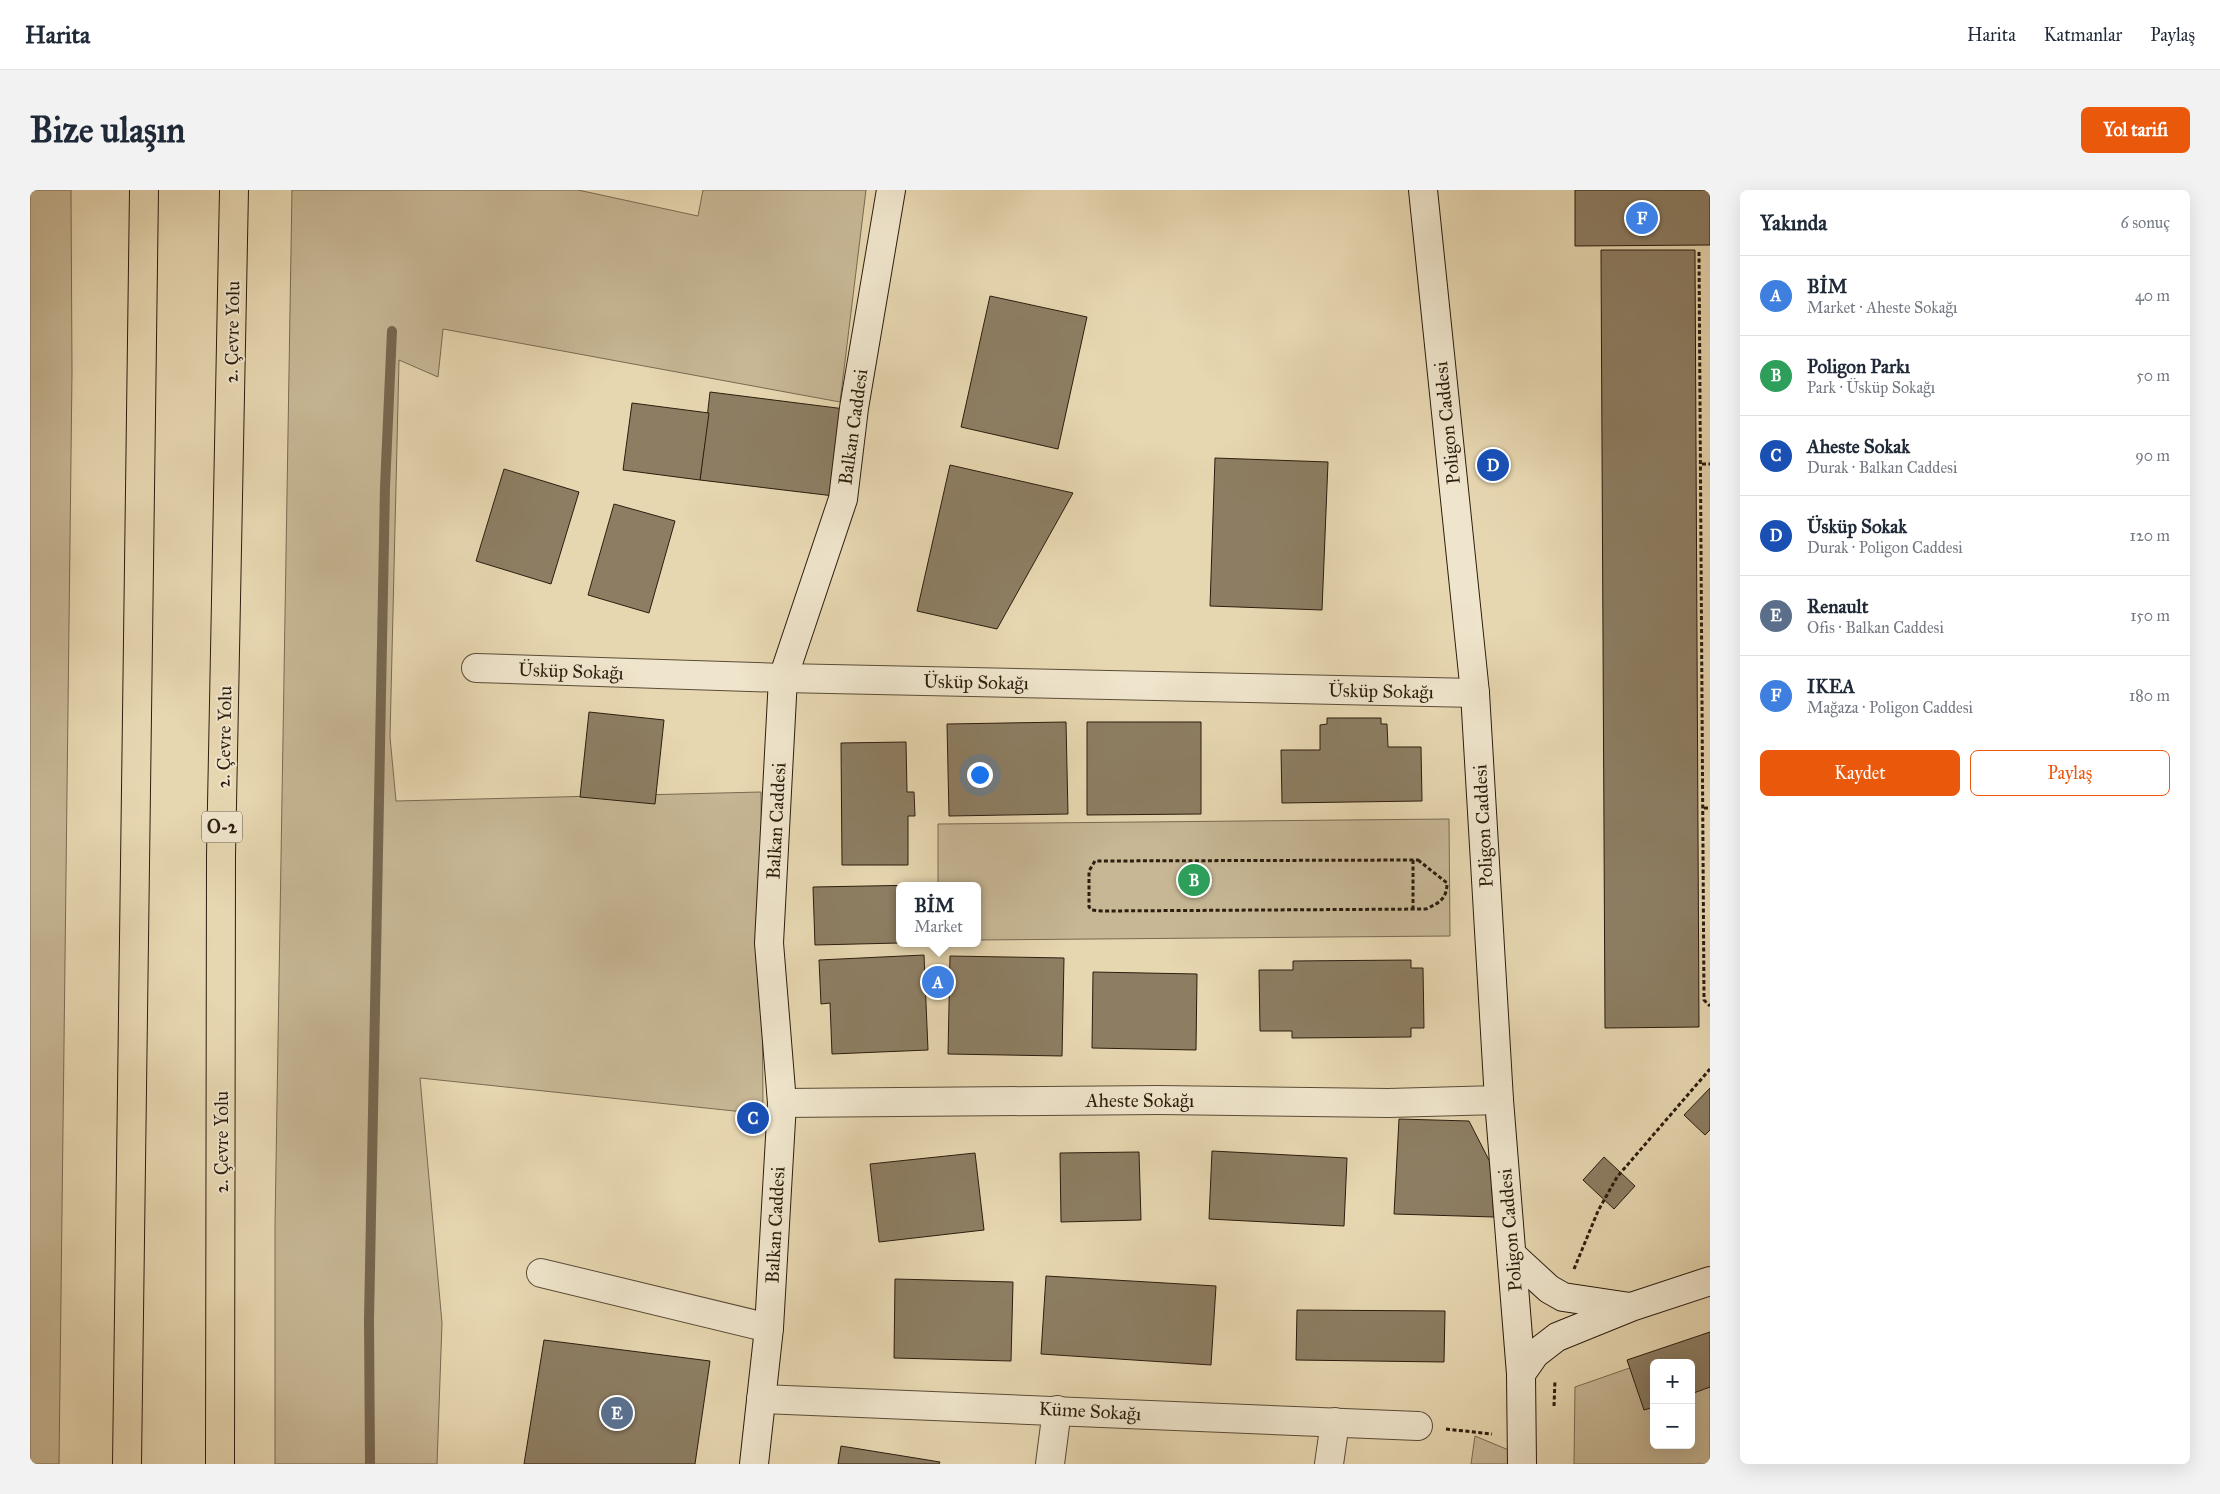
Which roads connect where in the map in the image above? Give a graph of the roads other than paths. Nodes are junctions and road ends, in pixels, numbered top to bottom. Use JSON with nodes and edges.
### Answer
{"nodes":[{"id":1,"x":144,"y":190,"type":"edge"},
{"id":2,"x":234,"y":190,"type":"edge"},
{"id":3,"x":892,"y":190,"type":"edge"},
{"id":4,"x":1422,"y":190,"type":"edge"},
{"id":5,"x":476,"y":668,"type":"dead end"},
{"id":6,"x":783,"y":678,"type":"junction"},
{"id":7,"x":1475,"y":693,"type":"junction"},
{"id":8,"x":1498,"y":1100,"type":"junction"},
{"id":9,"x":782,"y":1103,"type":"junction"},
{"id":10,"x":1513,"y":1256,"type":"junction"},
{"id":11,"x":541,"y":1273,"type":"dead end"},
{"id":12,"x":1710,"y":1281,"type":"edge"},
{"id":13,"x":1631,"y":1307,"type":"junction"},
{"id":14,"x":769,"y":1328,"type":"junction"},
{"id":15,"x":1521,"y":1374,"type":"junction"},
{"id":16,"x":762,"y":1398,"type":"junction"},
{"id":17,"x":1057,"y":1410,"type":"junction"},
{"id":18,"x":1335,"y":1422,"type":"junction"},
{"id":19,"x":1418,"y":1426,"type":"road end"},
{"id":20,"x":127,"y":1464,"type":"edge"},
{"id":21,"x":220,"y":1464,"type":"edge"},
{"id":22,"x":754,"y":1464,"type":"edge"},
{"id":23,"x":1050,"y":1464,"type":"edge"},
{"id":24,"x":1329,"y":1464,"type":"edge"},
{"id":25,"x":1522,"y":1464,"type":"edge"}],
"edges":[{"from":1,"to":20,"type":"highway"},
{"from":2,"to":21,"type":"highway","name":"2. Çevre Yolu","number":"O-2"},
{"from":3,"to":6,"type":"street","name":"Balkan Caddesi"},
{"from":4,"to":7,"type":"street","name":"Poligon Caddesi"},
{"from":5,"to":6,"type":"street","name":"Üsküp Sokağı"},
{"from":6,"to":7,"type":"street","name":"Üsküp Sokağı"},
{"from":6,"to":9,"type":"street","name":"Balkan Caddesi"},
{"from":7,"to":8,"type":"street","name":"Poligon Caddesi"},
{"from":8,"to":9,"type":"street","name":"Aheste Sokağı"},
{"from":8,"to":10,"type":"street","name":"Poligon Caddesi"},
{"from":9,"to":14,"type":"street","name":"Balkan Caddesi"},
{"from":10,"to":13,"type":"street"},
{"from":10,"to":15,"type":"street","name":"Poligon Caddesi"},
{"from":11,"to":14,"type":"street"},
{"from":12,"to":13,"type":"street"},
{"from":13,"to":15,"type":"street"},
{"from":14,"to":16,"type":"street","name":"Balkan Caddesi"},
{"from":15,"to":25,"type":"street","name":"Poligon Caddesi"},
{"from":16,"to":17,"type":"street","name":"Küme Sokağı"},
{"from":16,"to":22,"type":"street","name":"Balkan Caddesi"},
{"from":17,"to":18,"type":"street","name":"Küme Sokağı"},
{"from":17,"to":23,"type":"street"},
{"from":18,"to":19,"type":"street","name":"Küme Sokağı"},
{"from":18,"to":24,"type":"street"}]}
